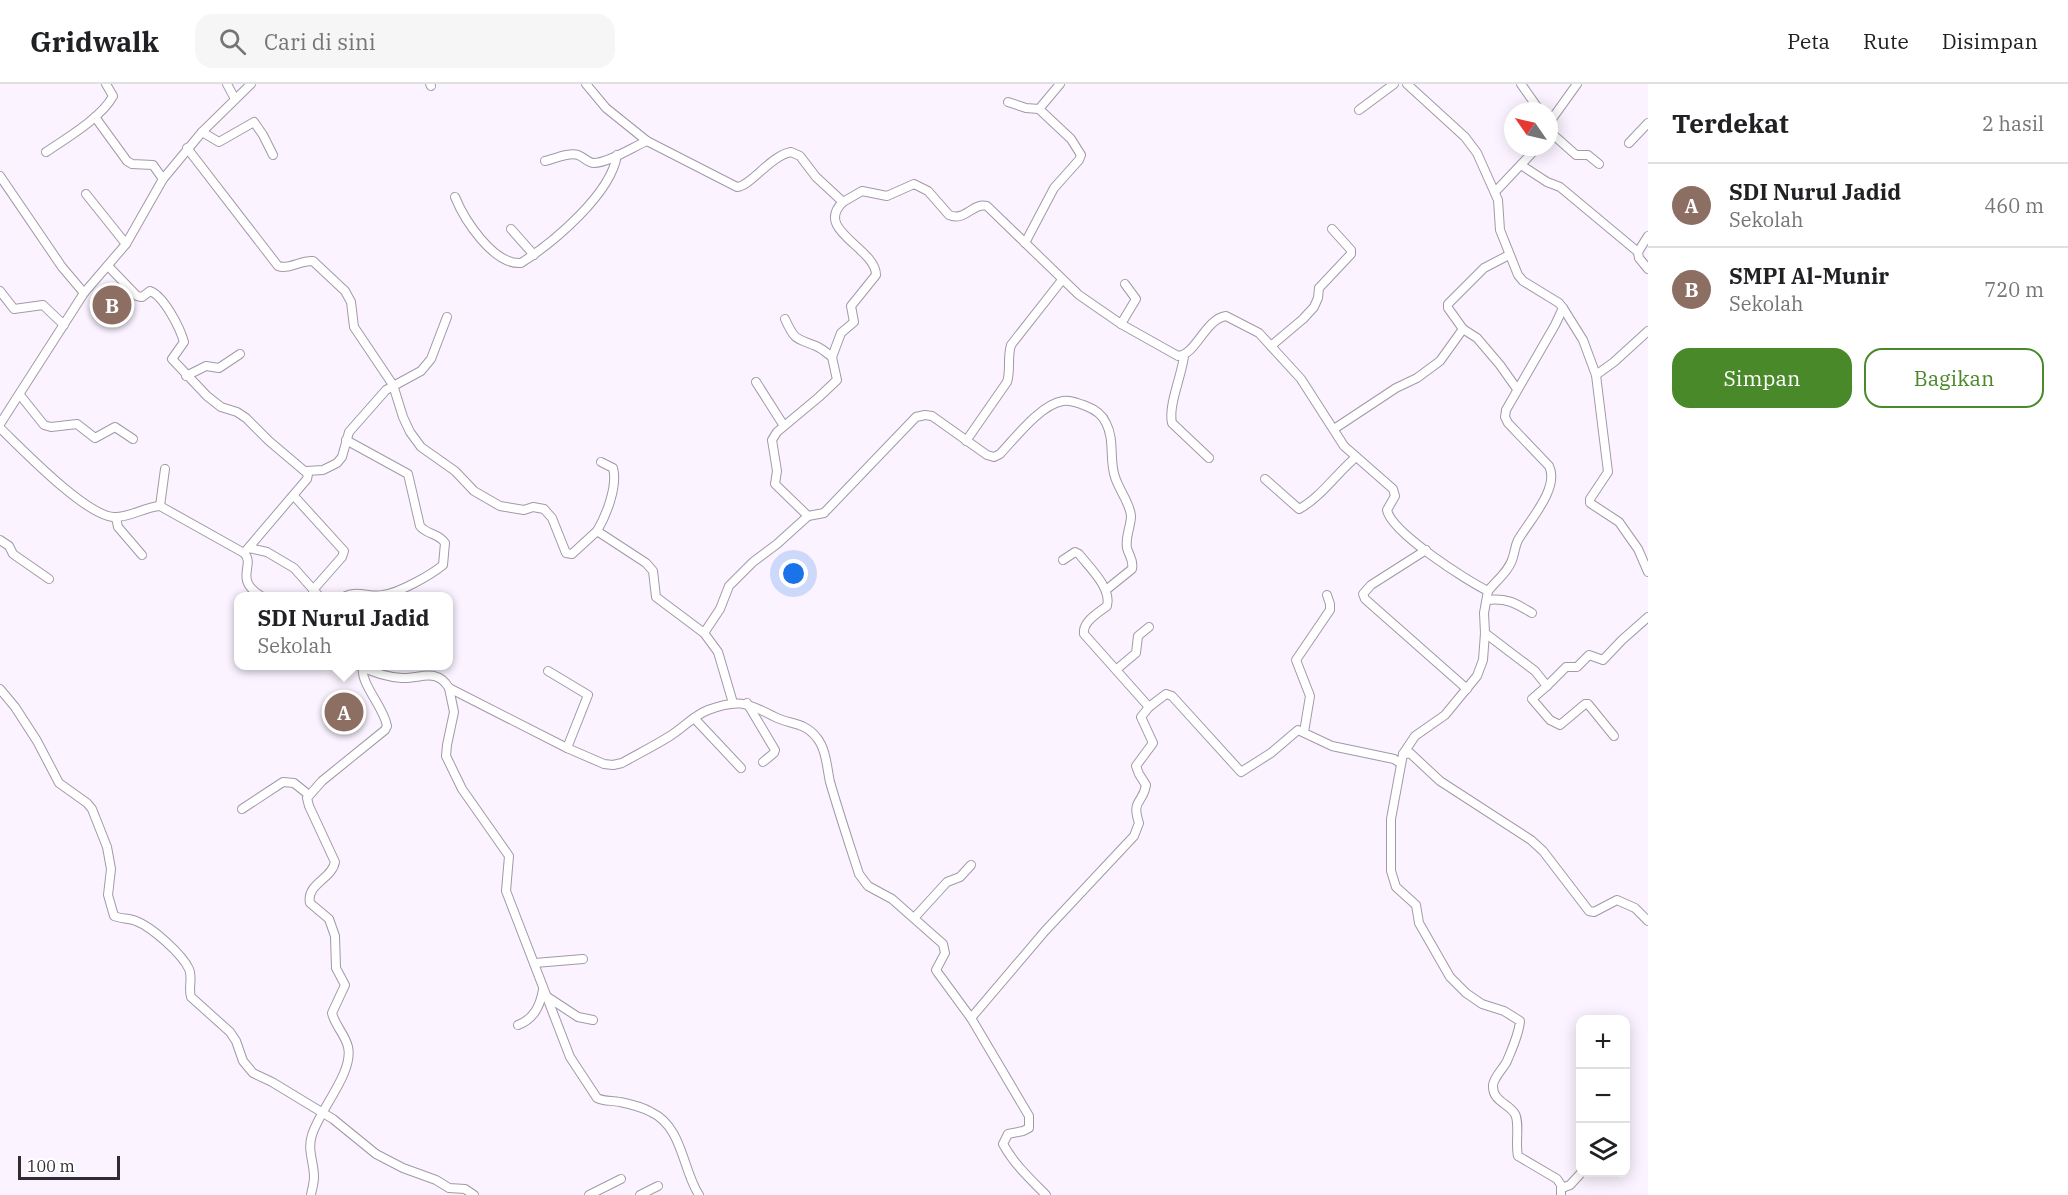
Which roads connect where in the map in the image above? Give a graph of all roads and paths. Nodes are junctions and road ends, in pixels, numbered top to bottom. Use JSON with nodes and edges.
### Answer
{"nodes":[{"id":1,"x":106,"y":84,"type":"edge"},
{"id":2,"x":227,"y":84,"type":"edge"},
{"id":3,"x":251,"y":84,"type":"edge"},
{"id":4,"x":586,"y":84,"type":"edge"},
{"id":5,"x":1060,"y":84,"type":"edge"},
{"id":6,"x":1394,"y":84,"type":"edge"},
{"id":7,"x":1407,"y":84,"type":"edge"},
{"id":8,"x":1521,"y":84,"type":"edge"},
{"id":9,"x":1577,"y":84,"type":"edge"},
{"id":10,"x":234,"y":99,"type":"junction"},
{"id":11,"x":1008,"y":102,"type":"dead end"},
{"id":12,"x":1534,"y":102,"type":"edge"},
{"id":13,"x":1039,"y":109,"type":"junction"},
{"id":14,"x":1359,"y":110,"type":"dead end"},
{"id":15,"x":1558,"y":110,"type":"edge"},
{"id":16,"x":95,"y":117,"type":"junction"},
{"id":17,"x":1648,"y":123,"type":"edge"},
{"id":18,"x":202,"y":132,"type":"junction"},
{"id":19,"x":1558,"y":139,"type":"edge"},
{"id":20,"x":647,"y":141,"type":"junction"},
{"id":21,"x":1629,"y":143,"type":"dead end"},
{"id":22,"x":187,"y":148,"type":"junction"},
{"id":23,"x":46,"y":152,"type":"dead end"},
{"id":24,"x":273,"y":155,"type":"dead end"},
{"id":25,"x":617,"y":155,"type":"junction"},
{"id":26,"x":1528,"y":156,"type":"edge"},
{"id":27,"x":545,"y":161,"type":"dead end"},
{"id":28,"x":1599,"y":164,"type":"dead end"},
{"id":29,"x":1521,"y":165,"type":"junction"},
{"id":30,"x":0,"y":176,"type":"edge"},
{"id":31,"x":163,"y":179,"type":"junction"},
{"id":32,"x":1495,"y":192,"type":"junction"},
{"id":33,"x":86,"y":194,"type":"dead end"},
{"id":34,"x":455,"y":197,"type":"dead end"},
{"id":35,"x":843,"y":202,"type":"junction"},
{"id":36,"x":511,"y":229,"type":"dead end"},
{"id":37,"x":1332,"y":230,"type":"dead end"},
{"id":38,"x":1648,"y":236,"type":"edge"},
{"id":39,"x":1025,"y":243,"type":"junction"},
{"id":40,"x":126,"y":244,"type":"junction"},
{"id":41,"x":1638,"y":252,"type":"junction"},
{"id":42,"x":534,"y":255,"type":"junction"},
{"id":43,"x":1509,"y":255,"type":"junction"},
{"id":44,"x":108,"y":266,"type":"junction"},
{"id":45,"x":1648,"y":269,"type":"edge"},
{"id":46,"x":1062,"y":280,"type":"junction"},
{"id":47,"x":1125,"y":284,"type":"dead end"},
{"id":48,"x":0,"y":291,"type":"edge"},
{"id":49,"x":84,"y":293,"type":"junction"},
{"id":50,"x":1563,"y":308,"type":"junction"},
{"id":51,"x":447,"y":317,"type":"dead end"},
{"id":52,"x":785,"y":319,"type":"dead end"},
{"id":53,"x":1121,"y":324,"type":"junction"},
{"id":54,"x":64,"y":325,"type":"junction"},
{"id":55,"x":1463,"y":329,"type":"junction"},
{"id":56,"x":1648,"y":331,"type":"edge"},
{"id":57,"x":1271,"y":346,"type":"junction"},
{"id":58,"x":240,"y":354,"type":"dead end"},
{"id":59,"x":1184,"y":356,"type":"junction"},
{"id":60,"x":832,"y":357,"type":"junction"},
{"id":61,"x":1596,"y":375,"type":"junction"},
{"id":62,"x":186,"y":376,"type":"junction"},
{"id":63,"x":756,"y":382,"type":"dead end"},
{"id":64,"x":393,"y":384,"type":"junction"},
{"id":65,"x":1517,"y":389,"type":"junction"},
{"id":66,"x":20,"y":395,"type":"junction"},
{"id":67,"x":0,"y":426,"type":"edge"},
{"id":68,"x":784,"y":426,"type":"junction"},
{"id":69,"x":1334,"y":429,"type":"junction"},
{"id":70,"x":133,"y":439,"type":"dead end"},
{"id":71,"x":346,"y":440,"type":"junction"},
{"id":72,"x":966,"y":441,"type":"junction"},
{"id":73,"x":1356,"y":457,"type":"junction"},
{"id":74,"x":1209,"y":458,"type":"dead end"},
{"id":75,"x":601,"y":462,"type":"dead end"},
{"id":76,"x":165,"y":469,"type":"dead end"},
{"id":77,"x":306,"y":471,"type":"junction"},
{"id":78,"x":1265,"y":479,"type":"dead end"},
{"id":79,"x":294,"y":495,"type":"junction"},
{"id":80,"x":160,"y":506,"type":"junction"},
{"id":81,"x":808,"y":516,"type":"junction"},
{"id":82,"x":116,"y":518,"type":"junction"},
{"id":83,"x":597,"y":531,"type":"junction"},
{"id":84,"x":0,"y":540,"type":"edge"},
{"id":85,"x":247,"y":550,"type":"junction"},
{"id":86,"x":1426,"y":550,"type":"junction"},
{"id":87,"x":142,"y":555,"type":"dead end"},
{"id":88,"x":1063,"y":560,"type":"dead end"},
{"id":89,"x":1648,"y":572,"type":"edge"},
{"id":90,"x":49,"y":579,"type":"dead end"},
{"id":91,"x":1106,"y":590,"type":"junction"},
{"id":92,"x":255,"y":592,"type":"edge"},
{"id":93,"x":315,"y":592,"type":"edge"},
{"id":94,"x":317,"y":592,"type":"edge"},
{"id":95,"x":394,"y":592,"type":"edge"},
{"id":96,"x":1327,"y":595,"type":"dead end"},
{"id":97,"x":1488,"y":595,"type":"junction"},
{"id":98,"x":1532,"y":613,"type":"dead end"},
{"id":99,"x":1648,"y":617,"type":"edge"},
{"id":100,"x":1149,"y":627,"type":"dead end"},
{"id":101,"x":704,"y":633,"type":"junction"},
{"id":102,"x":1485,"y":633,"type":"junction"},
{"id":103,"x":1117,"y":669,"type":"junction"},
{"id":104,"x":362,"y":670,"type":"edge"},
{"id":105,"x":374,"y":670,"type":"edge"},
{"id":106,"x":548,"y":671,"type":"dead end"},
{"id":107,"x":1547,"y":686,"type":"junction"},
{"id":108,"x":449,"y":688,"type":"junction"},
{"id":109,"x":0,"y":689,"type":"edge"},
{"id":110,"x":1467,"y":689,"type":"junction"},
{"id":111,"x":733,"y":703,"type":"junction"},
{"id":112,"x":747,"y":703,"type":"junction"},
{"id":113,"x":1149,"y":707,"type":"junction"},
{"id":114,"x":694,"y":718,"type":"junction"},
{"id":115,"x":1304,"y":732,"type":"junction"},
{"id":116,"x":1614,"y":736,"type":"dead end"},
{"id":117,"x":567,"y":748,"type":"junction"},
{"id":118,"x":1402,"y":754,"type":"junction"},
{"id":119,"x":763,"y":762,"type":"dead end"},
{"id":120,"x":1400,"y":763,"type":"junction"},
{"id":121,"x":741,"y":768,"type":"dead end"},
{"id":122,"x":309,"y":795,"type":"junction"},
{"id":123,"x":242,"y":809,"type":"dead end"},
{"id":124,"x":971,"y":864,"type":"dead end"},
{"id":125,"x":915,"y":917,"type":"junction"},
{"id":126,"x":1648,"y":921,"type":"edge"},
{"id":127,"x":583,"y":958,"type":"dead end"},
{"id":128,"x":535,"y":963,"type":"junction"},
{"id":129,"x":544,"y":992,"type":"junction"},
{"id":130,"x":971,"y":1018,"type":"junction"},
{"id":131,"x":592,"y":1020,"type":"dead end"},
{"id":132,"x":518,"y":1025,"type":"dead end"},
{"id":133,"x":322,"y":1112,"type":"junction"},
{"id":134,"x":1578,"y":1177,"type":"edge"},
{"id":135,"x":621,"y":1179,"type":"dead end"},
{"id":136,"x":658,"y":1186,"type":"dead end"},
{"id":137,"x":1561,"y":1191,"type":"edge"},
{"id":138,"x":311,"y":1195,"type":"edge"},
{"id":139,"x":474,"y":1195,"type":"edge"},
{"id":140,"x":589,"y":1195,"type":"edge"},
{"id":141,"x":640,"y":1195,"type":"edge"},
{"id":142,"x":699,"y":1195,"type":"edge"},
{"id":143,"x":1046,"y":1195,"type":"edge"}],
"edges":[{"from":1,"to":16,"type":"street"},
{"from":2,"to":10,"type":"street"},
{"from":3,"to":10,"type":"street"},
{"from":4,"to":20,"type":"street"},
{"from":5,"to":13,"type":"street"},
{"from":6,"to":14,"type":"street"},
{"from":7,"to":32,"type":"street"},
{"from":8,"to":12,"type":"street"},
{"from":9,"to":15,"type":"street"},
{"from":10,"to":18,"type":"street"},
{"from":11,"to":13,"type":"street"},
{"from":13,"to":39,"type":"street"},
{"from":16,"to":23,"type":"street"},
{"from":16,"to":31,"type":"street"},
{"from":17,"to":21,"type":"street"},
{"from":18,"to":22,"type":"street"},
{"from":18,"to":24,"type":"street"},
{"from":19,"to":28,"type":"street"},
{"from":20,"to":25,"type":"street"},
{"from":20,"to":35,"type":"street"},
{"from":22,"to":31,"type":"street"},
{"from":22,"to":64,"type":"street"},
{"from":25,"to":27,"type":"street"},
{"from":25,"to":42,"type":"street"},
{"from":26,"to":29,"type":"street"},
{"from":29,"to":32,"type":"street"},
{"from":29,"to":41,"type":"street"},
{"from":30,"to":49,"type":"street"},
{"from":31,"to":40,"type":"street"},
{"from":32,"to":43,"type":"street"},
{"from":33,"to":40,"type":"street"},
{"from":34,"to":42,"type":"street"},
{"from":35,"to":39,"type":"street"},
{"from":35,"to":60,"type":"street"},
{"from":36,"to":42,"type":"street"},
{"from":37,"to":57,"type":"street"},
{"from":38,"to":41,"type":"street"},
{"from":39,"to":46,"type":"street"},
{"from":40,"to":44,"type":"street"},
{"from":41,"to":45,"type":"street"},
{"from":43,"to":50,"type":"street"},
{"from":43,"to":55,"type":"street"},
{"from":44,"to":49,"type":"street"},
{"from":44,"to":62,"type":"street"},
{"from":46,"to":53,"type":"street"},
{"from":46,"to":72,"type":"street"},
{"from":47,"to":53,"type":"street"},
{"from":48,"to":54,"type":"street"},
{"from":49,"to":54,"type":"street"},
{"from":50,"to":61,"type":"street"},
{"from":50,"to":65,"type":"street"},
{"from":51,"to":64,"type":"street"},
{"from":52,"to":60,"type":"street"},
{"from":53,"to":59,"type":"street"},
{"from":54,"to":66,"type":"street"},
{"from":55,"to":65,"type":"street"},
{"from":55,"to":69,"type":"street"},
{"from":56,"to":61,"type":"street"},
{"from":57,"to":59,"type":"street"},
{"from":57,"to":69,"type":"street"},
{"from":58,"to":62,"type":"street"},
{"from":59,"to":74,"type":"street"},
{"from":60,"to":68,"type":"street"},
{"from":61,"to":89,"type":"street"},
{"from":62,"to":77,"type":"street"},
{"from":63,"to":68,"type":"street"},
{"from":64,"to":71,"type":"street"},
{"from":64,"to":83,"type":"street"},
{"from":65,"to":97,"type":"street"},
{"from":66,"to":67,"type":"street"},
{"from":66,"to":70,"type":"street"},
{"from":67,"to":82,"type":"street"},
{"from":68,"to":81,"type":"street"},
{"from":69,"to":73,"type":"street"},
{"from":71,"to":77,"type":"street"},
{"from":71,"to":95,"type":"street"},
{"from":72,"to":81,"type":"street"},
{"from":72,"to":91,"type":"street"},
{"from":73,"to":78,"type":"street"},
{"from":73,"to":86,"type":"street"},
{"from":75,"to":83,"type":"street"},
{"from":76,"to":80,"type":"street"},
{"from":77,"to":79,"type":"street"},
{"from":79,"to":85,"type":"street"},
{"from":79,"to":94,"type":"street"},
{"from":80,"to":82,"type":"street"},
{"from":80,"to":85,"type":"street"},
{"from":81,"to":101,"type":"street"},
{"from":82,"to":87,"type":"street"},
{"from":83,"to":101,"type":"street"},
{"from":84,"to":90,"type":"street"},
{"from":85,"to":92,"type":"street"},
{"from":85,"to":93,"type":"street"},
{"from":86,"to":97,"type":"street"},
{"from":86,"to":110,"type":"street"},
{"from":88,"to":91,"type":"street"},
{"from":91,"to":103,"type":"street"},
{"from":96,"to":115,"type":"street"},
{"from":97,"to":98,"type":"street"},
{"from":97,"to":102,"type":"street"},
{"from":99,"to":107,"type":"street"},
{"from":100,"to":103,"type":"street"},
{"from":101,"to":111,"type":"street"},
{"from":102,"to":107,"type":"street"},
{"from":102,"to":110,"type":"street"},
{"from":103,"to":113,"type":"street"},
{"from":104,"to":122,"type":"street"},
{"from":105,"to":108,"type":"street"},
{"from":106,"to":117,"type":"street"},
{"from":107,"to":116,"type":"street"},
{"from":108,"to":117,"type":"street"},
{"from":108,"to":128,"type":"street"},
{"from":109,"to":133,"type":"street"},
{"from":110,"to":118,"type":"street"},
{"from":111,"to":112,"type":"street"},
{"from":111,"to":114,"type":"street"},
{"from":112,"to":119,"type":"street"},
{"from":112,"to":125,"type":"street"},
{"from":113,"to":115,"type":"street"},
{"from":113,"to":130,"type":"street"},
{"from":114,"to":117,"type":"street"},
{"from":114,"to":121,"type":"street"},
{"from":115,"to":120,"type":"street"},
{"from":118,"to":120,"type":"street"},
{"from":118,"to":126,"type":"street"},
{"from":120,"to":137,"type":"street"},
{"from":122,"to":123,"type":"street"},
{"from":122,"to":133,"type":"street"},
{"from":124,"to":125,"type":"street"},
{"from":125,"to":130,"type":"street"},
{"from":127,"to":128,"type":"street"},
{"from":128,"to":129,"type":"street"},
{"from":129,"to":131,"type":"street"},
{"from":129,"to":132,"type":"street"},
{"from":129,"to":142,"type":"street"},
{"from":130,"to":143,"type":"street"},
{"from":133,"to":138,"type":"street"},
{"from":133,"to":139,"type":"street"},
{"from":134,"to":137,"type":"street"},
{"from":135,"to":140,"type":"street"},
{"from":136,"to":141,"type":"street"}]}
